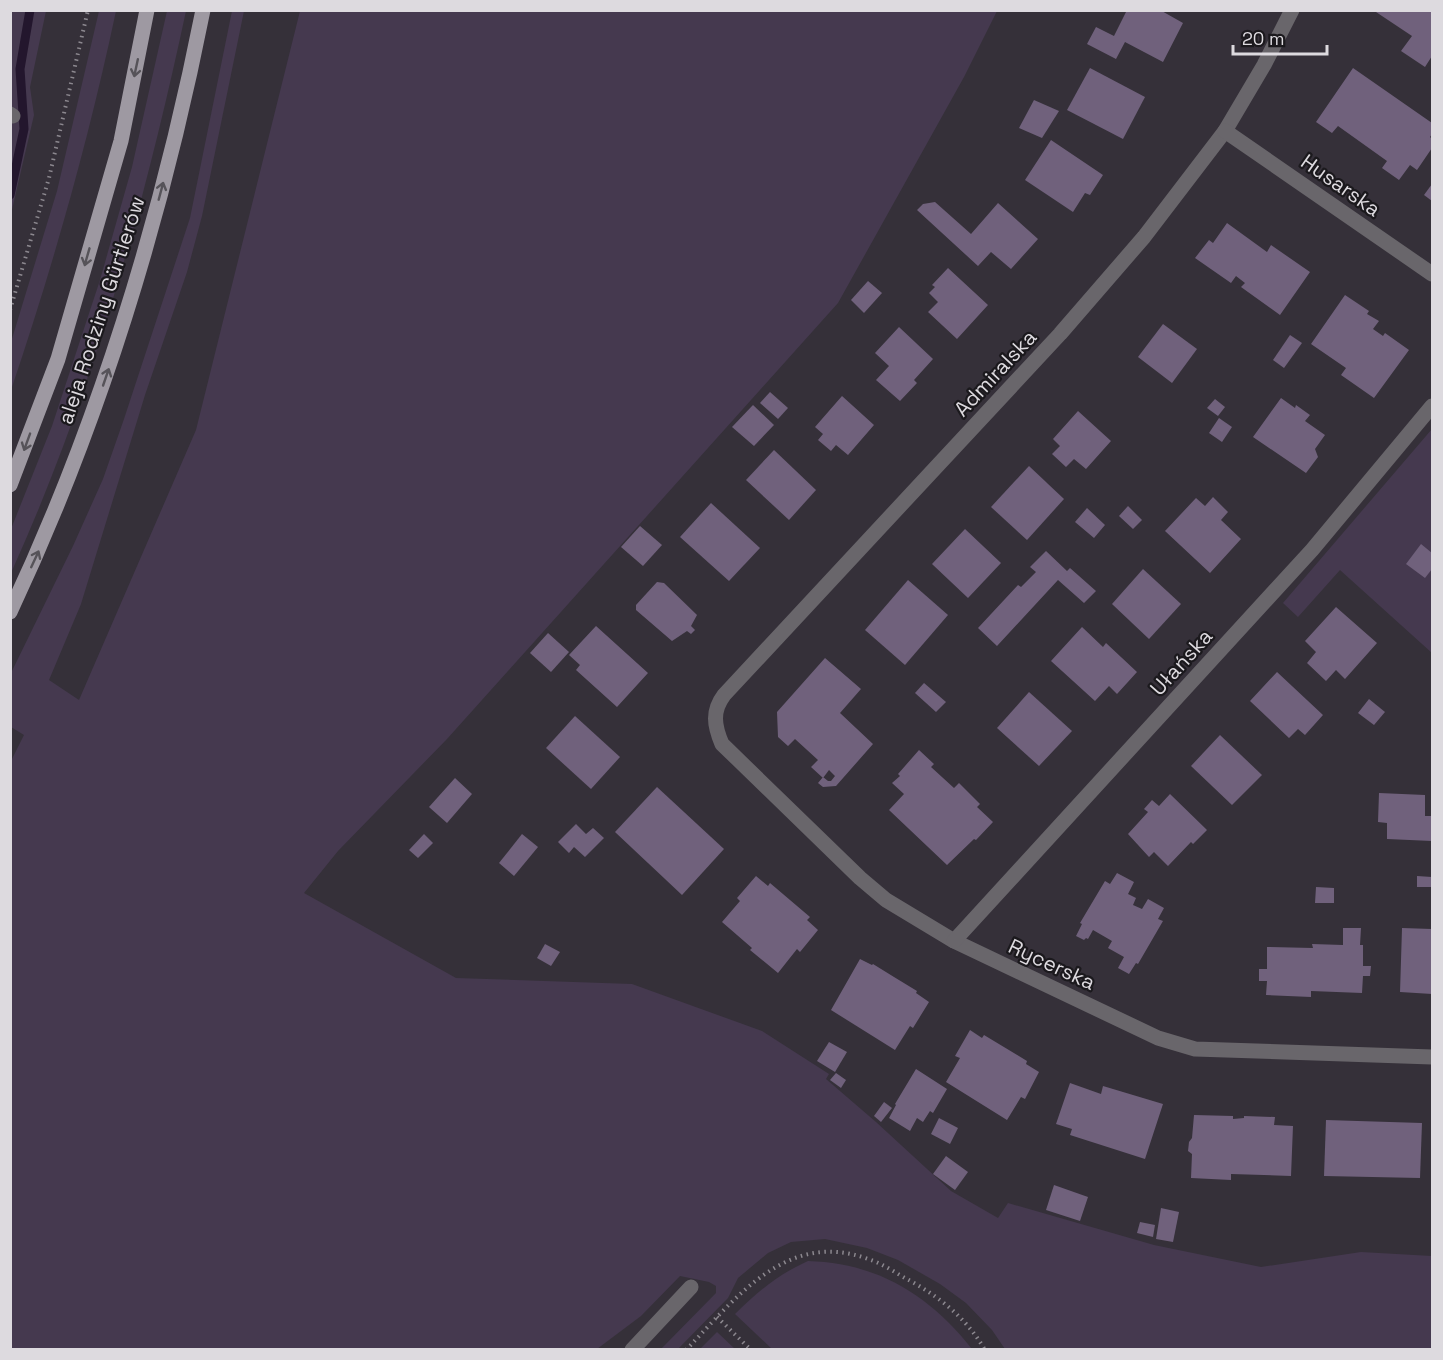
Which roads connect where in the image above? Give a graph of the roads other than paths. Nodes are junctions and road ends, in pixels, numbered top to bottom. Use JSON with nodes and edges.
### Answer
{"nodes":[{"id":1,"x":147,"y":10,"type":"edge"},
{"id":2,"x":203,"y":10,"type":"edge"},
{"id":3,"x":1292,"y":10,"type":"edge"},
{"id":4,"x":1226,"y":131,"type":"junction"},
{"id":5,"x":1432,"y":274,"type":"edge"},
{"id":6,"x":1432,"y":406,"type":"edge"},
{"id":7,"x":10,"y":485,"type":"edge"},
{"id":8,"x":10,"y":612,"type":"edge"},
{"id":9,"x":722,"y":744,"type":"joint"},
{"id":10,"x":954,"y":941,"type":"junction"},
{"id":11,"x":1432,"y":1057,"type":"edge"},
{"id":12,"x":691,"y":1287,"type":"dead end"},
{"id":13,"x":632,"y":1350,"type":"edge"}],
"edges":[{"from":1,"to":7,"type":"main road","name":"aleja Rodziny Gürtlerów","one_way":true},
{"from":8,"to":2,"type":"main road","name":"aleja Rodziny Gürtlerów","one_way":true},
{"from":3,"to":4,"type":"street","name":"Admiralska"},
{"from":4,"to":5,"type":"street","name":"Husarska"},
{"from":4,"to":9,"type":"street","name":"Admiralska"},
{"from":6,"to":10,"type":"street","name":"Ułańska"},
{"from":9,"to":10,"type":"street","name":"Rycerska"},
{"from":10,"to":11,"type":"street","name":"Rycerska"},
{"from":12,"to":13,"type":"street"}]}
